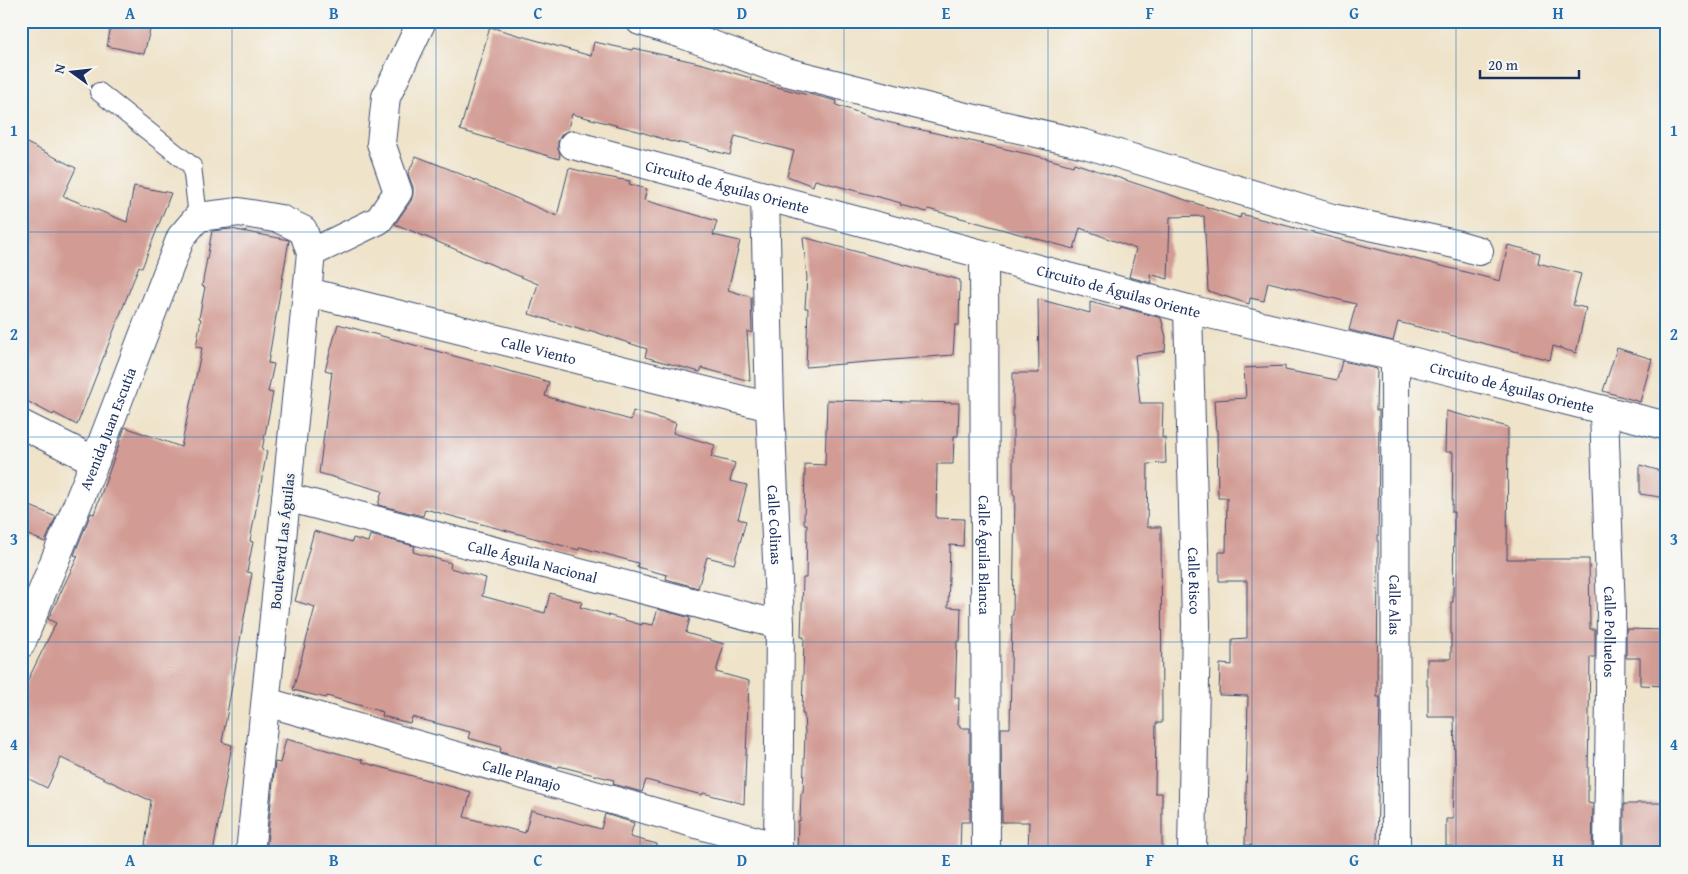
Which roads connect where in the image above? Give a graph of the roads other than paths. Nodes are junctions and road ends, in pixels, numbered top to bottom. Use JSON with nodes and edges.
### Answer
{"nodes":[{"id":1,"x":422,"y":21,"type":"edge"},
{"id":2,"x":640,"y":21,"type":"edge"},
{"id":3,"x":99,"y":92,"type":"dead end"},
{"id":4,"x":573,"y":145,"type":"dead end"},
{"id":5,"x":765,"y":196,"type":"junction"},
{"id":6,"x":198,"y":218,"type":"junction"},
{"id":7,"x":307,"y":242,"type":"junction"},
{"id":8,"x":1479,"y":251,"type":"dead end"},
{"id":9,"x":984,"y":256,"type":"junction"},
{"id":10,"x":308,"y":292,"type":"junction"},
{"id":11,"x":1188,"y":309,"type":"junction"},
{"id":12,"x":1395,"y":357,"type":"junction"},
{"id":13,"x":770,"y":407,"type":"junction"},
{"id":14,"x":1604,"y":412,"type":"junction"},
{"id":15,"x":21,"y":424,"type":"edge"},
{"id":16,"x":1667,"y":426,"type":"edge"},
{"id":17,"x":95,"y":461,"type":"junction"},
{"id":18,"x":286,"y":496,"type":"junction"},
{"id":19,"x":780,"y":626,"type":"junction"},
{"id":20,"x":21,"y":644,"type":"edge"},
{"id":21,"x":266,"y":702,"type":"junction"},
{"id":22,"x":778,"y":850,"type":"edge"},
{"id":23,"x":250,"y":853,"type":"edge"},
{"id":24,"x":986,"y":853,"type":"edge"},
{"id":25,"x":1192,"y":853,"type":"edge"},
{"id":26,"x":1396,"y":853,"type":"edge"},
{"id":27,"x":1608,"y":853,"type":"edge"}],
"edges":[{"from":1,"to":7,"type":"street"},
{"from":2,"to":8,"type":"street"},
{"from":3,"to":6,"type":"lane"},
{"from":4,"to":5,"type":"street","name":"Circuito de Águilas Oriente"},
{"from":5,"to":9,"type":"street","name":"Circuito de Águilas Oriente"},
{"from":5,"to":13,"type":"street","name":"Calle Colinas"},
{"from":6,"to":7,"type":"street"},
{"from":6,"to":17,"type":"street","name":"Avenida Juan Escutia"},
{"from":7,"to":10,"type":"street","name":"Boulevard Las Águilas"},
{"from":9,"to":11,"type":"street","name":"Circuito de Águilas Oriente"},
{"from":9,"to":24,"type":"street","name":"Calle Águila Blanca"},
{"from":10,"to":13,"type":"street","name":"Calle Viento"},
{"from":10,"to":18,"type":"street","name":"Boulevard Las Águilas"},
{"from":11,"to":12,"type":"street","name":"Circuito de Águilas Oriente"},
{"from":11,"to":25,"type":"street","name":"Calle Risco"},
{"from":12,"to":14,"type":"street","name":"Circuito de Águilas Oriente"},
{"from":12,"to":26,"type":"street","name":"Calle Alas"},
{"from":13,"to":19,"type":"street","name":"Calle Colinas"},
{"from":14,"to":16,"type":"street","name":"Circuito de Águilas Oriente"},
{"from":14,"to":27,"type":"street","name":"Calle Polluelos"},
{"from":15,"to":17,"type":"street"},
{"from":17,"to":20,"type":"street","name":"Avenida Juan Escutia"},
{"from":18,"to":19,"type":"street","name":"Calle Águila Nacional"},
{"from":18,"to":21,"type":"street","name":"Boulevard Las Águilas"},
{"from":19,"to":22,"type":"street","name":"Calle Colinas"},
{"from":21,"to":22,"type":"street","name":"Calle Planajo"},
{"from":21,"to":23,"type":"street","name":"Boulevard Las Águilas"}]}
